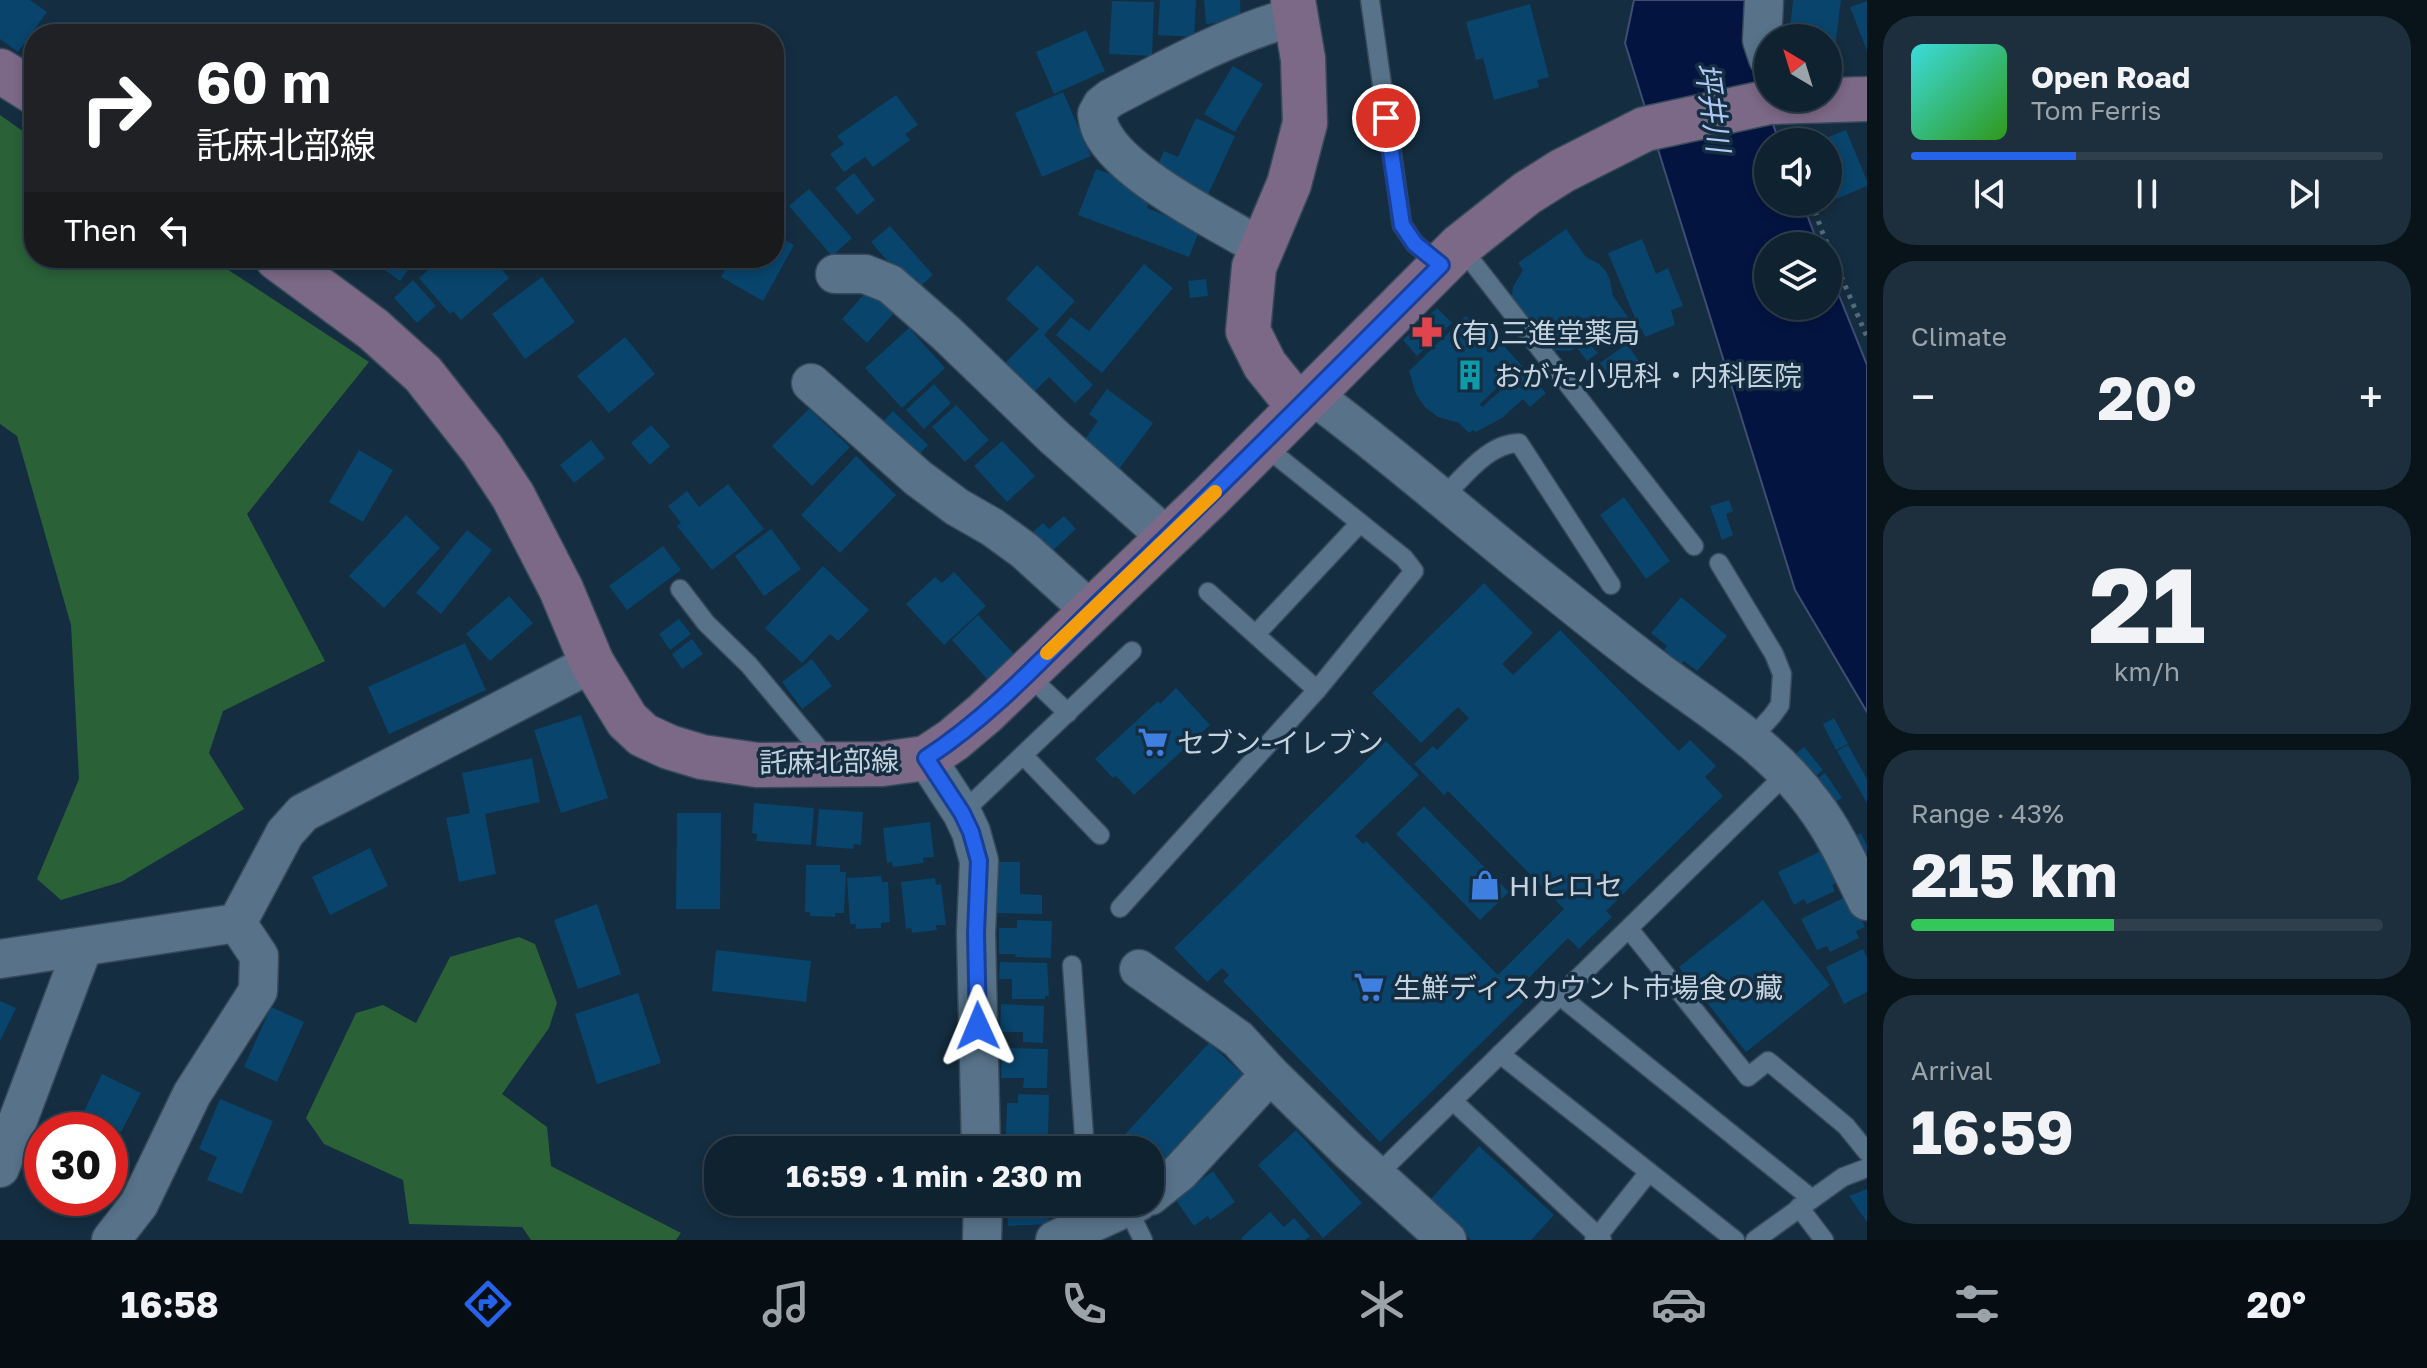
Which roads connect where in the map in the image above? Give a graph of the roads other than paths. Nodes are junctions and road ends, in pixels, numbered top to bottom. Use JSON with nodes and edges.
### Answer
{"nodes":[{"id":1,"x":1370,"y":0,"type":"edge"},
{"id":2,"x":1764,"y":0,"type":"edge"},
{"id":3,"x":1294,"y":8,"type":"edge"},
{"id":4,"x":1763,"y":24,"type":"edge"},
{"id":5,"x":0,"y":71,"type":"edge"},
{"id":6,"x":24,"y":86,"type":"edge"},
{"id":7,"x":1867,"y":99,"type":"edge"},
{"id":8,"x":1842,"y":100,"type":"edge"},
{"id":9,"x":1754,"y":106,"type":"edge"},
{"id":10,"x":1262,"y":248,"type":"junction"},
{"id":11,"x":1450,"y":256,"type":"junction"},
{"id":12,"x":291,"y":268,"type":"edge"},
{"id":13,"x":835,"y":274,"type":"dead end"},
{"id":14,"x":811,"y":383,"type":"dead end"},
{"id":15,"x":1305,"y":400,"type":"junction"},
{"id":16,"x":1262,"y":444,"type":"junction"},
{"id":17,"x":1443,"y":497,"type":"junction"},
{"id":18,"x":1360,"y":523,"type":"junction"},
{"id":19,"x":1168,"y":538,"type":"junction"},
{"id":20,"x":1694,"y":546,"type":"dead end"},
{"id":21,"x":1719,"y":563,"type":"dead end"},
{"id":22,"x":1611,"y":585,"type":"dead end"},
{"id":23,"x":680,"y":589,"type":"dead end"},
{"id":24,"x":1208,"y":592,"type":"dead end"},
{"id":25,"x":1091,"y":611,"type":"junction"},
{"id":26,"x":1256,"y":634,"type":"junction"},
{"id":27,"x":1132,"y":651,"type":"dead end"},
{"id":28,"x":592,"y":663,"type":"junction"},
{"id":29,"x":1026,"y":673,"type":"junction"},
{"id":30,"x":1317,"y":690,"type":"junction"},
{"id":31,"x":1068,"y":713,"type":"junction"},
{"id":32,"x":1751,"y":739,"type":"junction"},
{"id":33,"x":1023,"y":755,"type":"junction"},
{"id":34,"x":926,"y":758,"type":"junction"},
{"id":35,"x":832,"y":763,"type":"junction"},
{"id":36,"x":1787,"y":773,"type":"junction"},
{"id":37,"x":962,"y":813,"type":"junction"},
{"id":38,"x":1100,"y":835,"type":"dead end"},
{"id":39,"x":1867,"y":901,"type":"edge"},
{"id":40,"x":1120,"y":908,"type":"dead end"},
{"id":41,"x":237,"y":923,"type":"junction"},
{"id":42,"x":1629,"y":929,"type":"junction"},
{"id":43,"x":83,"y":947,"type":"junction"},
{"id":44,"x":0,"y":959,"type":"edge"},
{"id":45,"x":1072,"y":965,"type":"dead end"},
{"id":46,"x":1139,"y":969,"type":"dead end"},
{"id":47,"x":1560,"y":996,"type":"junction"},
{"id":48,"x":1500,"y":1054,"type":"junction"},
{"id":49,"x":1270,"y":1074,"type":"junction"},
{"id":50,"x":1453,"y":1101,"type":"junction"},
{"id":51,"x":981,"y":1136,"type":"edge"},
{"id":52,"x":1084,"y":1136,"type":"edge"},
{"id":53,"x":1867,"y":1152,"type":"edge"},
{"id":54,"x":0,"y":1168,"type":"edge"},
{"id":55,"x":1867,"y":1168,"type":"edge"},
{"id":56,"x":1649,"y":1172,"type":"junction"},
{"id":57,"x":1376,"y":1176,"type":"junction"},
{"id":58,"x":1164,"y":1188,"type":"edge"},
{"id":59,"x":1806,"y":1203,"type":"junction"},
{"id":60,"x":983,"y":1216,"type":"edge"},
{"id":61,"x":1085,"y":1216,"type":"edge"},
{"id":62,"x":1598,"y":1239,"type":"edge"},
{"id":63,"x":111,"y":1240,"type":"edge"},
{"id":64,"x":982,"y":1240,"type":"edge"},
{"id":65,"x":1055,"y":1240,"type":"edge"},
{"id":66,"x":1447,"y":1240,"type":"edge"},
{"id":67,"x":1735,"y":1240,"type":"edge"},
{"id":68,"x":1755,"y":1240,"type":"edge"},
{"id":69,"x":1824,"y":1240,"type":"edge"}],
"edges":[{"from":1,"to":11,"type":"lane"},
{"from":2,"to":4,"type":"street"},
{"from":3,"to":10,"type":"main road"},
{"from":3,"to":10,"type":"street"},
{"from":5,"to":6,"type":"main road"},
{"from":7,"to":8,"type":"main road","name":"託麻北部線"},
{"from":9,"to":11,"type":"main road","name":"託麻北部線"},
{"from":10,"to":15,"type":"main road"},
{"from":11,"to":15,"type":"main road","name":"託麻北部線"},
{"from":11,"to":20,"type":"lane"},
{"from":12,"to":28,"type":"main road","name":"託麻北部線"},
{"from":13,"to":19,"type":"street"},
{"from":14,"to":25,"type":"street"},
{"from":15,"to":16,"type":"main road","name":"託麻北部線"},
{"from":15,"to":17,"type":"street"},
{"from":16,"to":18,"type":"lane"},
{"from":16,"to":19,"type":"main road","name":"託麻北部線"},
{"from":17,"to":22,"type":"lane"},
{"from":17,"to":32,"type":"street"},
{"from":18,"to":26,"type":"lane"},
{"from":18,"to":30,"type":"lane"},
{"from":19,"to":25,"type":"main road","name":"託麻北部線"},
{"from":21,"to":32,"type":"lane"},
{"from":23,"to":35,"type":"lane"},
{"from":24,"to":26,"type":"lane"},
{"from":25,"to":29,"type":"main road","name":"託麻北部線"},
{"from":26,"to":30,"type":"lane"},
{"from":27,"to":31,"type":"lane"},
{"from":28,"to":35,"type":"main road","name":"託麻北部線"},
{"from":28,"to":41,"type":"street"},
{"from":29,"to":31,"type":"lane"},
{"from":29,"to":34,"type":"main road","name":"託麻北部線"},
{"from":30,"to":40,"type":"lane"},
{"from":31,"to":33,"type":"lane"},
{"from":32,"to":36,"type":"street"},
{"from":33,"to":37,"type":"lane"},
{"from":33,"to":38,"type":"lane"},
{"from":34,"to":35,"type":"main road","name":"託麻北部線"},
{"from":34,"to":37,"type":"street"},
{"from":36,"to":39,"type":"street"},
{"from":36,"to":42,"type":"lane"},
{"from":37,"to":51,"type":"street"},
{"from":41,"to":43,"type":"street"},
{"from":41,"to":63,"type":"street"},
{"from":42,"to":47,"type":"lane"},
{"from":42,"to":53,"type":"lane"},
{"from":43,"to":44,"type":"street"},
{"from":43,"to":54,"type":"street"},
{"from":45,"to":52,"type":"lane"},
{"from":46,"to":49,"type":"street"},
{"from":47,"to":48,"type":"lane"},
{"from":47,"to":59,"type":"lane"},
{"from":48,"to":50,"type":"lane"},
{"from":48,"to":56,"type":"lane"},
{"from":49,"to":57,"type":"street"},
{"from":49,"to":58,"type":"street"},
{"from":50,"to":57,"type":"lane"},
{"from":50,"to":62,"type":"lane"},
{"from":55,"to":59,"type":"lane"},
{"from":56,"to":62,"type":"lane"},
{"from":56,"to":67,"type":"lane"},
{"from":57,"to":66,"type":"street"},
{"from":59,"to":68,"type":"lane"},
{"from":59,"to":69,"type":"lane"},
{"from":60,"to":64,"type":"street"},
{"from":61,"to":65,"type":"street"}]}
